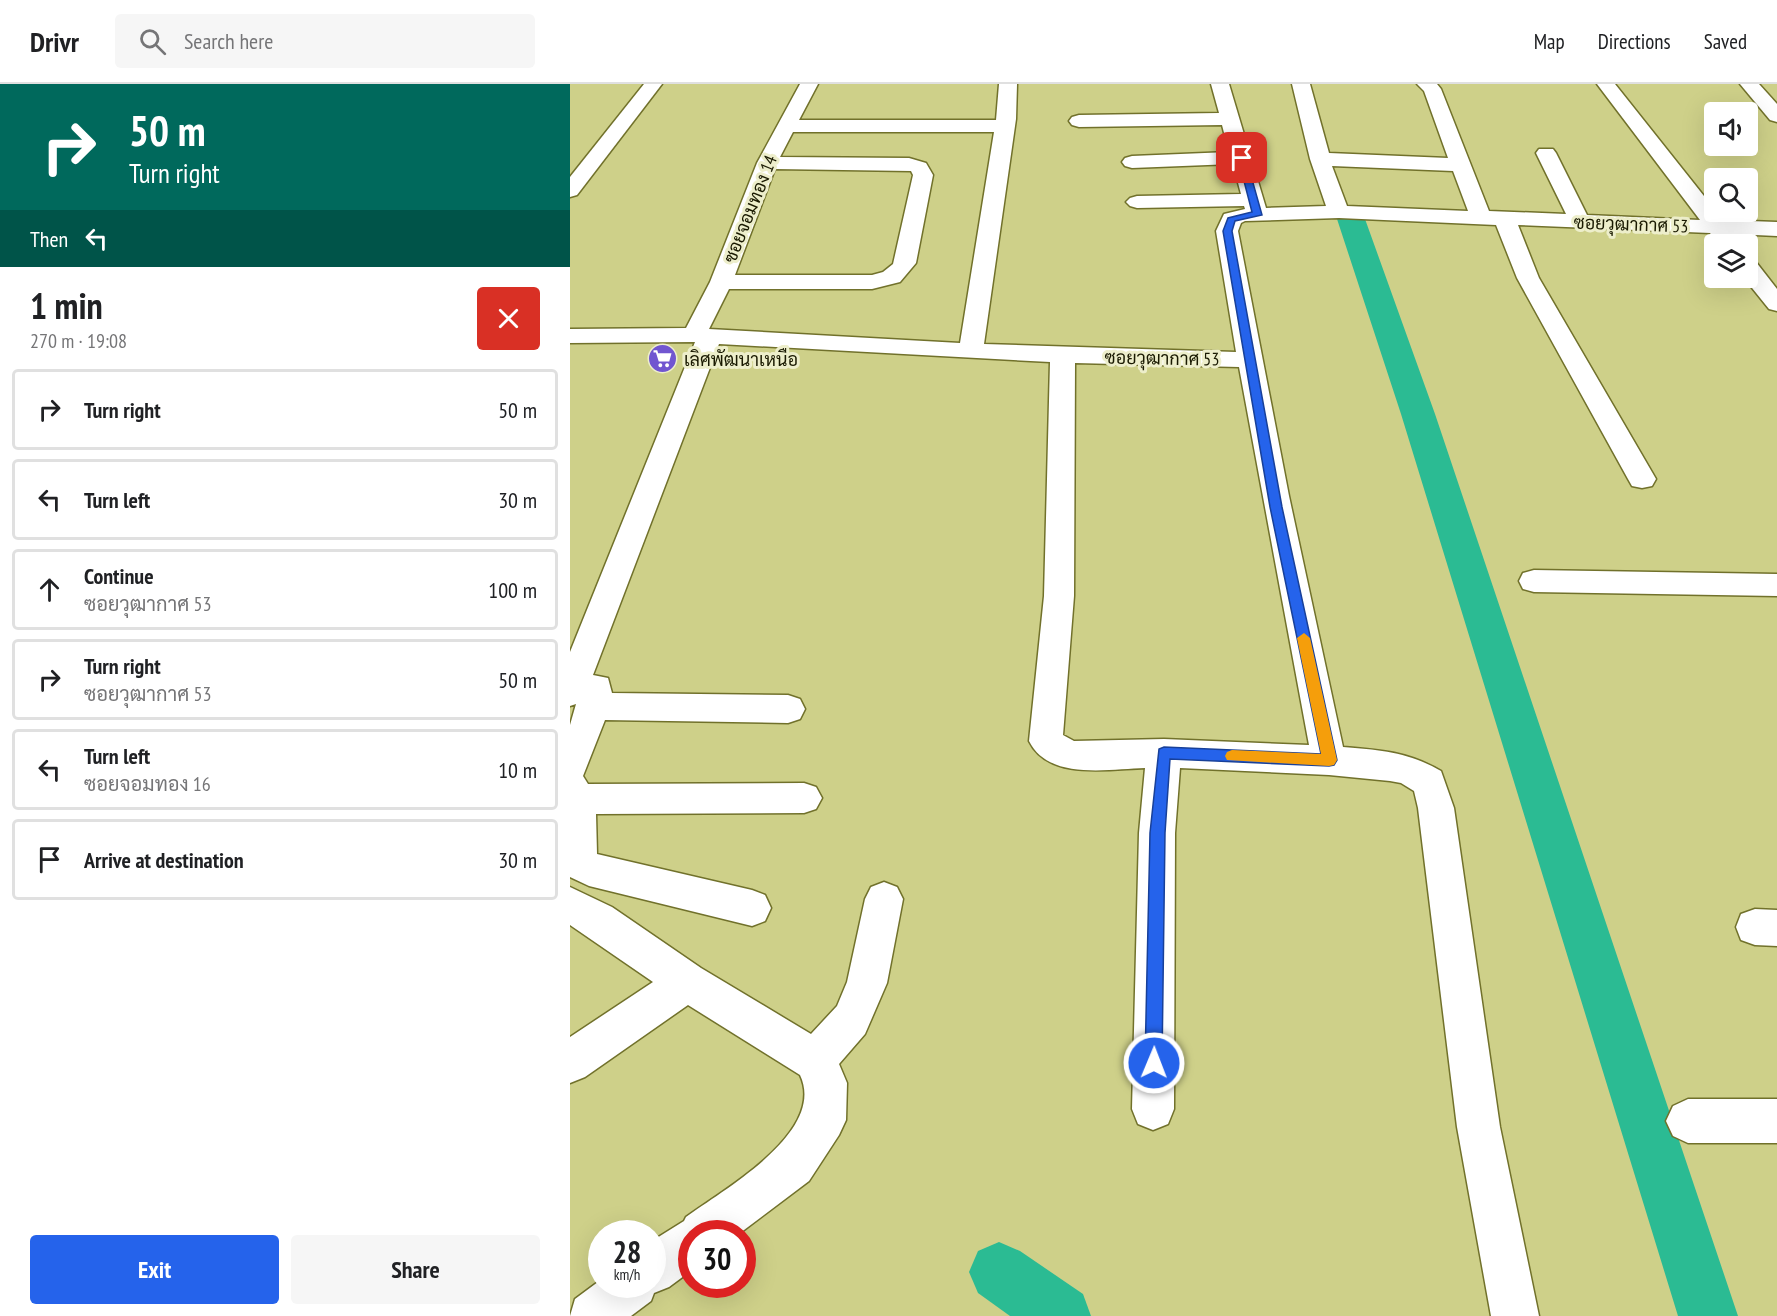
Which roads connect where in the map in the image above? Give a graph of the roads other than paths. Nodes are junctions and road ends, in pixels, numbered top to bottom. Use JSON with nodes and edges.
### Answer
{"nodes":[{"id":1,"x":653,"y":84,"type":"edge"},
{"id":2,"x":809,"y":84,"type":"edge"},
{"id":3,"x":1008,"y":84,"type":"edge"},
{"id":4,"x":1220,"y":84,"type":"edge"},
{"id":5,"x":1301,"y":84,"type":"edge"},
{"id":6,"x":1426,"y":84,"type":"edge"},
{"id":7,"x":1605,"y":84,"type":"edge"},
{"id":8,"x":1749,"y":84,"type":"edge"},
{"id":9,"x":1777,"y":116,"type":"edge"},
{"id":10,"x":1231,"y":119,"type":"junction"},
{"id":11,"x":1079,"y":121,"type":"dead end"},
{"id":12,"x":785,"y":126,"type":"junction"},
{"id":13,"x":1005,"y":126,"type":"junction"},
{"id":14,"x":1546,"y":153,"type":"dead end"},
{"id":15,"x":1242,"y":158,"type":"junction"},
{"id":16,"x":1320,"y":159,"type":"junction"},
{"id":17,"x":1132,"y":162,"type":"dead end"},
{"id":18,"x":767,"y":163,"type":"junction"},
{"id":19,"x":1461,"y":165,"type":"junction"},
{"id":20,"x":570,"y":191,"type":"edge"},
{"id":21,"x":1137,"y":202,"type":"dead end"},
{"id":22,"x":1255,"y":207,"type":"junction"},
{"id":23,"x":1339,"y":212,"type":"junction"},
{"id":24,"x":1493,"y":219,"type":"junction"},
{"id":25,"x":1580,"y":222,"type":"junction"},
{"id":26,"x":1716,"y":227,"type":"junction"},
{"id":27,"x":1777,"y":229,"type":"edge"},
{"id":28,"x":1722,"y":234,"type":"edge"},
{"id":29,"x":1758,"y":280,"type":"edge"},
{"id":30,"x":721,"y":282,"type":"junction"},
{"id":31,"x":1777,"y":304,"type":"edge"},
{"id":32,"x":570,"y":336,"type":"edge"},
{"id":33,"x":702,"y":336,"type":"junction"},
{"id":34,"x":971,"y":350,"type":"junction"},
{"id":35,"x":1063,"y":355,"type":"junction"},
{"id":36,"x":1249,"y":360,"type":"junction"},
{"id":37,"x":1642,"y":479,"type":"dead end"},
{"id":38,"x":1534,"y":581,"type":"dead end"},
{"id":39,"x":1777,"y":585,"type":"edge"},
{"id":40,"x":581,"y":688,"type":"edge"},
{"id":41,"x":788,"y":709,"type":"dead end"},
{"id":42,"x":1164,"y":753,"type":"junction"},
{"id":43,"x":1329,"y":760,"type":"junction"},
{"id":44,"x":573,"y":784,"type":"edge"},
{"id":45,"x":804,"y":798,"type":"dead end"},
{"id":46,"x":884,"y":899,"type":"dead end"},
{"id":47,"x":570,"y":905,"type":"edge"},
{"id":48,"x":752,"y":908,"type":"dead end"},
{"id":49,"x":687,"y":982,"type":"junction"},
{"id":50,"x":815,"y":1060,"type":"junction"},
{"id":51,"x":570,"y":1062,"type":"edge"},
{"id":52,"x":1153,"y":1109,"type":"dead end"},
{"id":53,"x":1688,"y":1121,"type":"dead end"},
{"id":54,"x":1777,"y":1121,"type":"edge"},
{"id":55,"x":719,"y":1220,"type":"edge"},
{"id":56,"x":616,"y":1298,"type":"edge"},
{"id":57,"x":592,"y":1316,"type":"edge"},
{"id":58,"x":1515,"y":1316,"type":"edge"}],
"edges":[{"from":1,"to":20,"type":"street"},
{"from":2,"to":12,"type":"street","name":"ซอยจอมทอง 14"},
{"from":3,"to":13,"type":"street"},
{"from":4,"to":10,"type":"street"},
{"from":5,"to":16,"type":"street"},
{"from":6,"to":19,"type":"street"},
{"from":7,"to":26,"type":"street"},
{"from":8,"to":9,"type":"street"},
{"from":10,"to":11,"type":"street"},
{"from":10,"to":15,"type":"street"},
{"from":12,"to":13,"type":"street"},
{"from":12,"to":18,"type":"street","name":"ซอยจอมทอง 14"},
{"from":13,"to":34,"type":"street"},
{"from":14,"to":25,"type":"street"},
{"from":15,"to":17,"type":"street"},
{"from":15,"to":22,"type":"street"},
{"from":16,"to":19,"type":"street"},
{"from":16,"to":23,"type":"street"},
{"from":18,"to":30,"type":"street","name":"ซอยจอมทอง 14"},
{"from":18,"to":30,"type":"street"},
{"from":19,"to":24,"type":"street"},
{"from":21,"to":22,"type":"street"},
{"from":22,"to":23,"type":"street","name":"ซอยวุฒากาศ 53"},
{"from":22,"to":36,"type":"street","name":"ซอยวุฒากาศ 53"},
{"from":23,"to":24,"type":"street","name":"ซอยวุฒากาศ 53"},
{"from":24,"to":25,"type":"street","name":"ซอยวุฒากาศ 53"},
{"from":24,"to":37,"type":"street"},
{"from":25,"to":26,"type":"street","name":"ซอยวุฒากาศ 53"},
{"from":26,"to":27,"type":"street","name":"ซอยวุฒากาศ 53"},
{"from":26,"to":28,"type":"street"},
{"from":29,"to":31,"type":"street"},
{"from":30,"to":33,"type":"street","name":"ซอยจอมทอง 14"},
{"from":32,"to":33,"type":"street","name":"ซอยวุฒากาศ 53"},
{"from":33,"to":34,"type":"street","name":"ซอยวุฒากาศ 53"},
{"from":33,"to":40,"type":"street","name":"ซอยจอมทอง 14"},
{"from":34,"to":35,"type":"street","name":"ซอยวุฒากาศ 53"},
{"from":35,"to":36,"type":"street","name":"ซอยวุฒากาศ 53"},
{"from":35,"to":42,"type":"street"},
{"from":36,"to":43,"type":"street"},
{"from":38,"to":39,"type":"street"},
{"from":40,"to":41,"type":"street"},
{"from":40,"to":44,"type":"street","name":"ซอยจอมทอง 14"},
{"from":42,"to":43,"type":"street"},
{"from":42,"to":52,"type":"street"},
{"from":43,"to":58,"type":"street"},
{"from":44,"to":45,"type":"street"},
{"from":44,"to":48,"type":"street","name":"ซอยจอมทอง 14"},
{"from":46,"to":50,"type":"street"},
{"from":47,"to":49,"type":"street"},
{"from":49,"to":50,"type":"street"},
{"from":49,"to":51,"type":"street"},
{"from":50,"to":55,"type":"street"},
{"from":53,"to":54,"type":"street"},
{"from":56,"to":57,"type":"street"}]}
